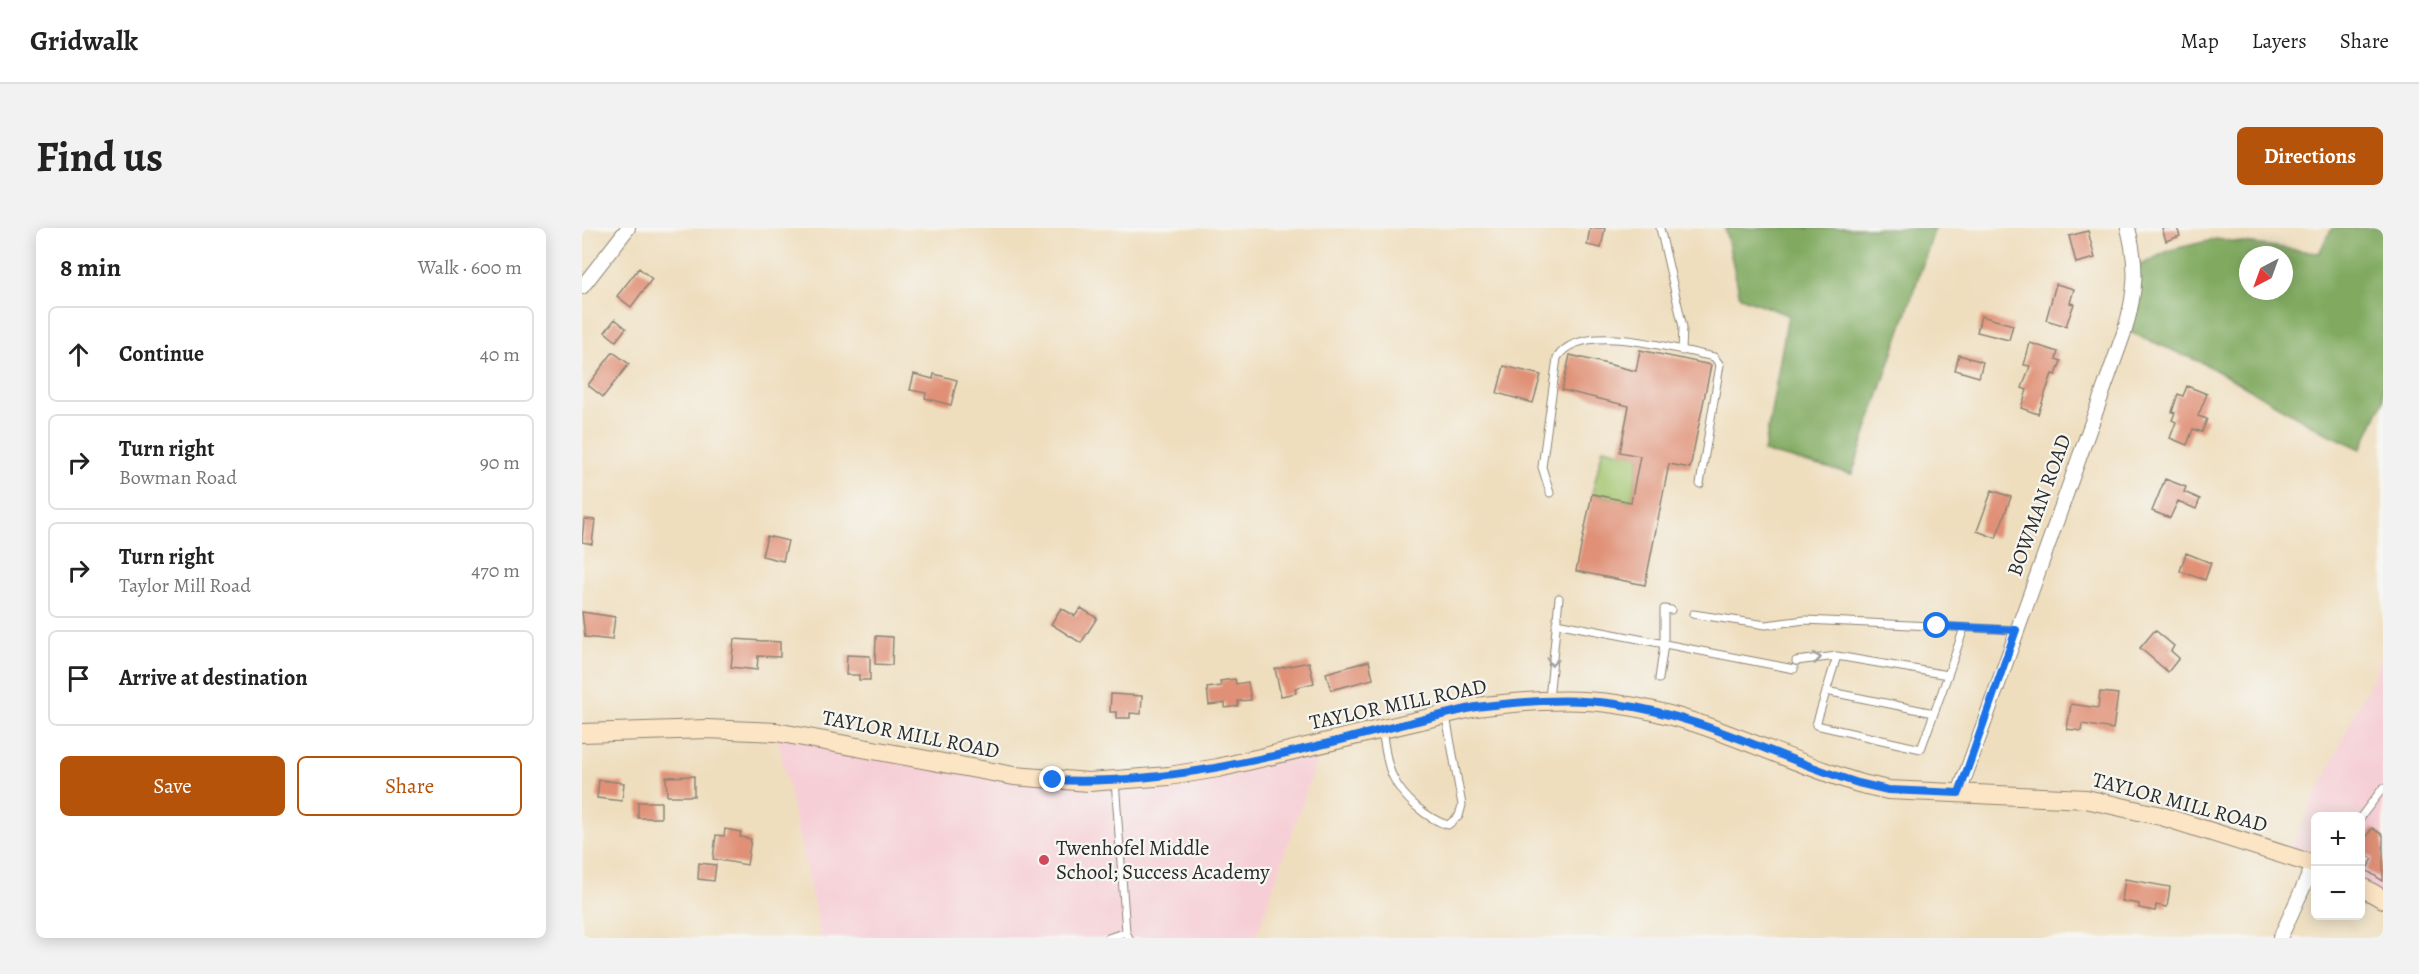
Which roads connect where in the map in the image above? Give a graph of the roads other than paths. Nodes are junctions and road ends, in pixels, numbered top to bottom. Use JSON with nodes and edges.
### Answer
{"nodes":[{"id":1,"x":628,"y":228,"type":"edge"},
{"id":2,"x":1660,"y":228,"type":"edge"},
{"id":3,"x":2128,"y":228,"type":"edge"},
{"id":4,"x":582,"y":287,"type":"edge"},
{"id":5,"x":1682,"y":351,"type":"junction"},
{"id":6,"x":1700,"y":484,"type":"dead end"},
{"id":7,"x":1550,"y":493,"type":"dead end"},
{"id":8,"x":1558,"y":598,"type":"dead end"},
{"id":9,"x":1671,"y":610,"type":"dead end"},
{"id":10,"x":1693,"y":614,"type":"dead end"},
{"id":11,"x":1556,"y":623,"type":"junction"},
{"id":12,"x":1964,"y":627,"type":"junction"},
{"id":13,"x":2016,"y":630,"type":"junction"},
{"id":14,"x":1664,"y":644,"type":"junction"},
{"id":15,"x":1837,"y":656,"type":"junction"},
{"id":16,"x":1796,"y":661,"type":"dead end"},
{"id":17,"x":1794,"y":669,"type":"dead end"},
{"id":18,"x":1948,"y":675,"type":"junction"},
{"id":19,"x":1659,"y":679,"type":"dead end"},
{"id":20,"x":1826,"y":691,"type":"junction"},
{"id":21,"x":1549,"y":702,"type":"junction"},
{"id":22,"x":1934,"y":712,"type":"junction"},
{"id":23,"x":1445,"y":714,"type":"junction"},
{"id":24,"x":1381,"y":729,"type":"junction"},
{"id":25,"x":582,"y":733,"type":"edge"},
{"id":26,"x":1115,"y":780,"type":"junction"},
{"id":27,"x":2383,"y":788,"type":"edge"},
{"id":28,"x":1959,"y":793,"type":"junction"},
{"id":29,"x":2365,"y":813,"type":"edge"},
{"id":30,"x":2311,"y":863,"type":"edge"},
{"id":31,"x":2314,"y":866,"type":"edge"},
{"id":32,"x":2365,"y":888,"type":"edge"},
{"id":33,"x":2383,"y":899,"type":"edge"},
{"id":34,"x":1128,"y":935,"type":"edge"},
{"id":35,"x":1107,"y":938,"type":"edge"},
{"id":36,"x":2280,"y":938,"type":"edge"}],
"edges":[{"from":1,"to":4,"type":"street"},
{"from":2,"to":5,"type":"lane"},
{"from":3,"to":13,"type":"street","name":"BOWMAN ROAD"},
{"from":5,"to":6,"type":"lane"},
{"from":5,"to":7,"type":"lane"},
{"from":8,"to":11,"type":"lane"},
{"from":9,"to":14,"type":"lane"},
{"from":10,"to":12,"type":"lane"},
{"from":11,"to":14,"type":"lane"},
{"from":11,"to":21,"type":"lane","one_way":true},
{"from":12,"to":13,"type":"lane"},
{"from":12,"to":18,"type":"lane"},
{"from":13,"to":28,"type":"street","name":"BOWMAN ROAD"},
{"from":14,"to":17,"type":"lane"},
{"from":14,"to":19,"type":"lane"},
{"from":16,"to":15,"type":"lane","one_way":true},
{"from":15,"to":18,"type":"lane"},
{"from":15,"to":20,"type":"lane"},
{"from":18,"to":22,"type":"lane"},
{"from":20,"to":22,"type":"lane"},
{"from":20,"to":22,"type":"lane"},
{"from":21,"to":23,"type":"main road","name":"TAYLOR MILL ROAD"},
{"from":21,"to":28,"type":"main road","name":"TAYLOR MILL ROAD"},
{"from":23,"to":24,"type":"main road","name":"TAYLOR MILL ROAD"},
{"from":23,"to":24,"type":"lane"},
{"from":24,"to":26,"type":"main road","name":"TAYLOR MILL ROAD"},
{"from":25,"to":26,"type":"main road","name":"TAYLOR MILL ROAD"},
{"from":26,"to":34,"type":"lane"},
{"from":27,"to":29,"type":"lane"},
{"from":28,"to":30,"type":"main road","name":"TAYLOR MILL ROAD"},
{"from":31,"to":36,"type":"street"},
{"from":32,"to":33,"type":"main road"},
{"from":34,"to":35,"type":"lane"}]}
